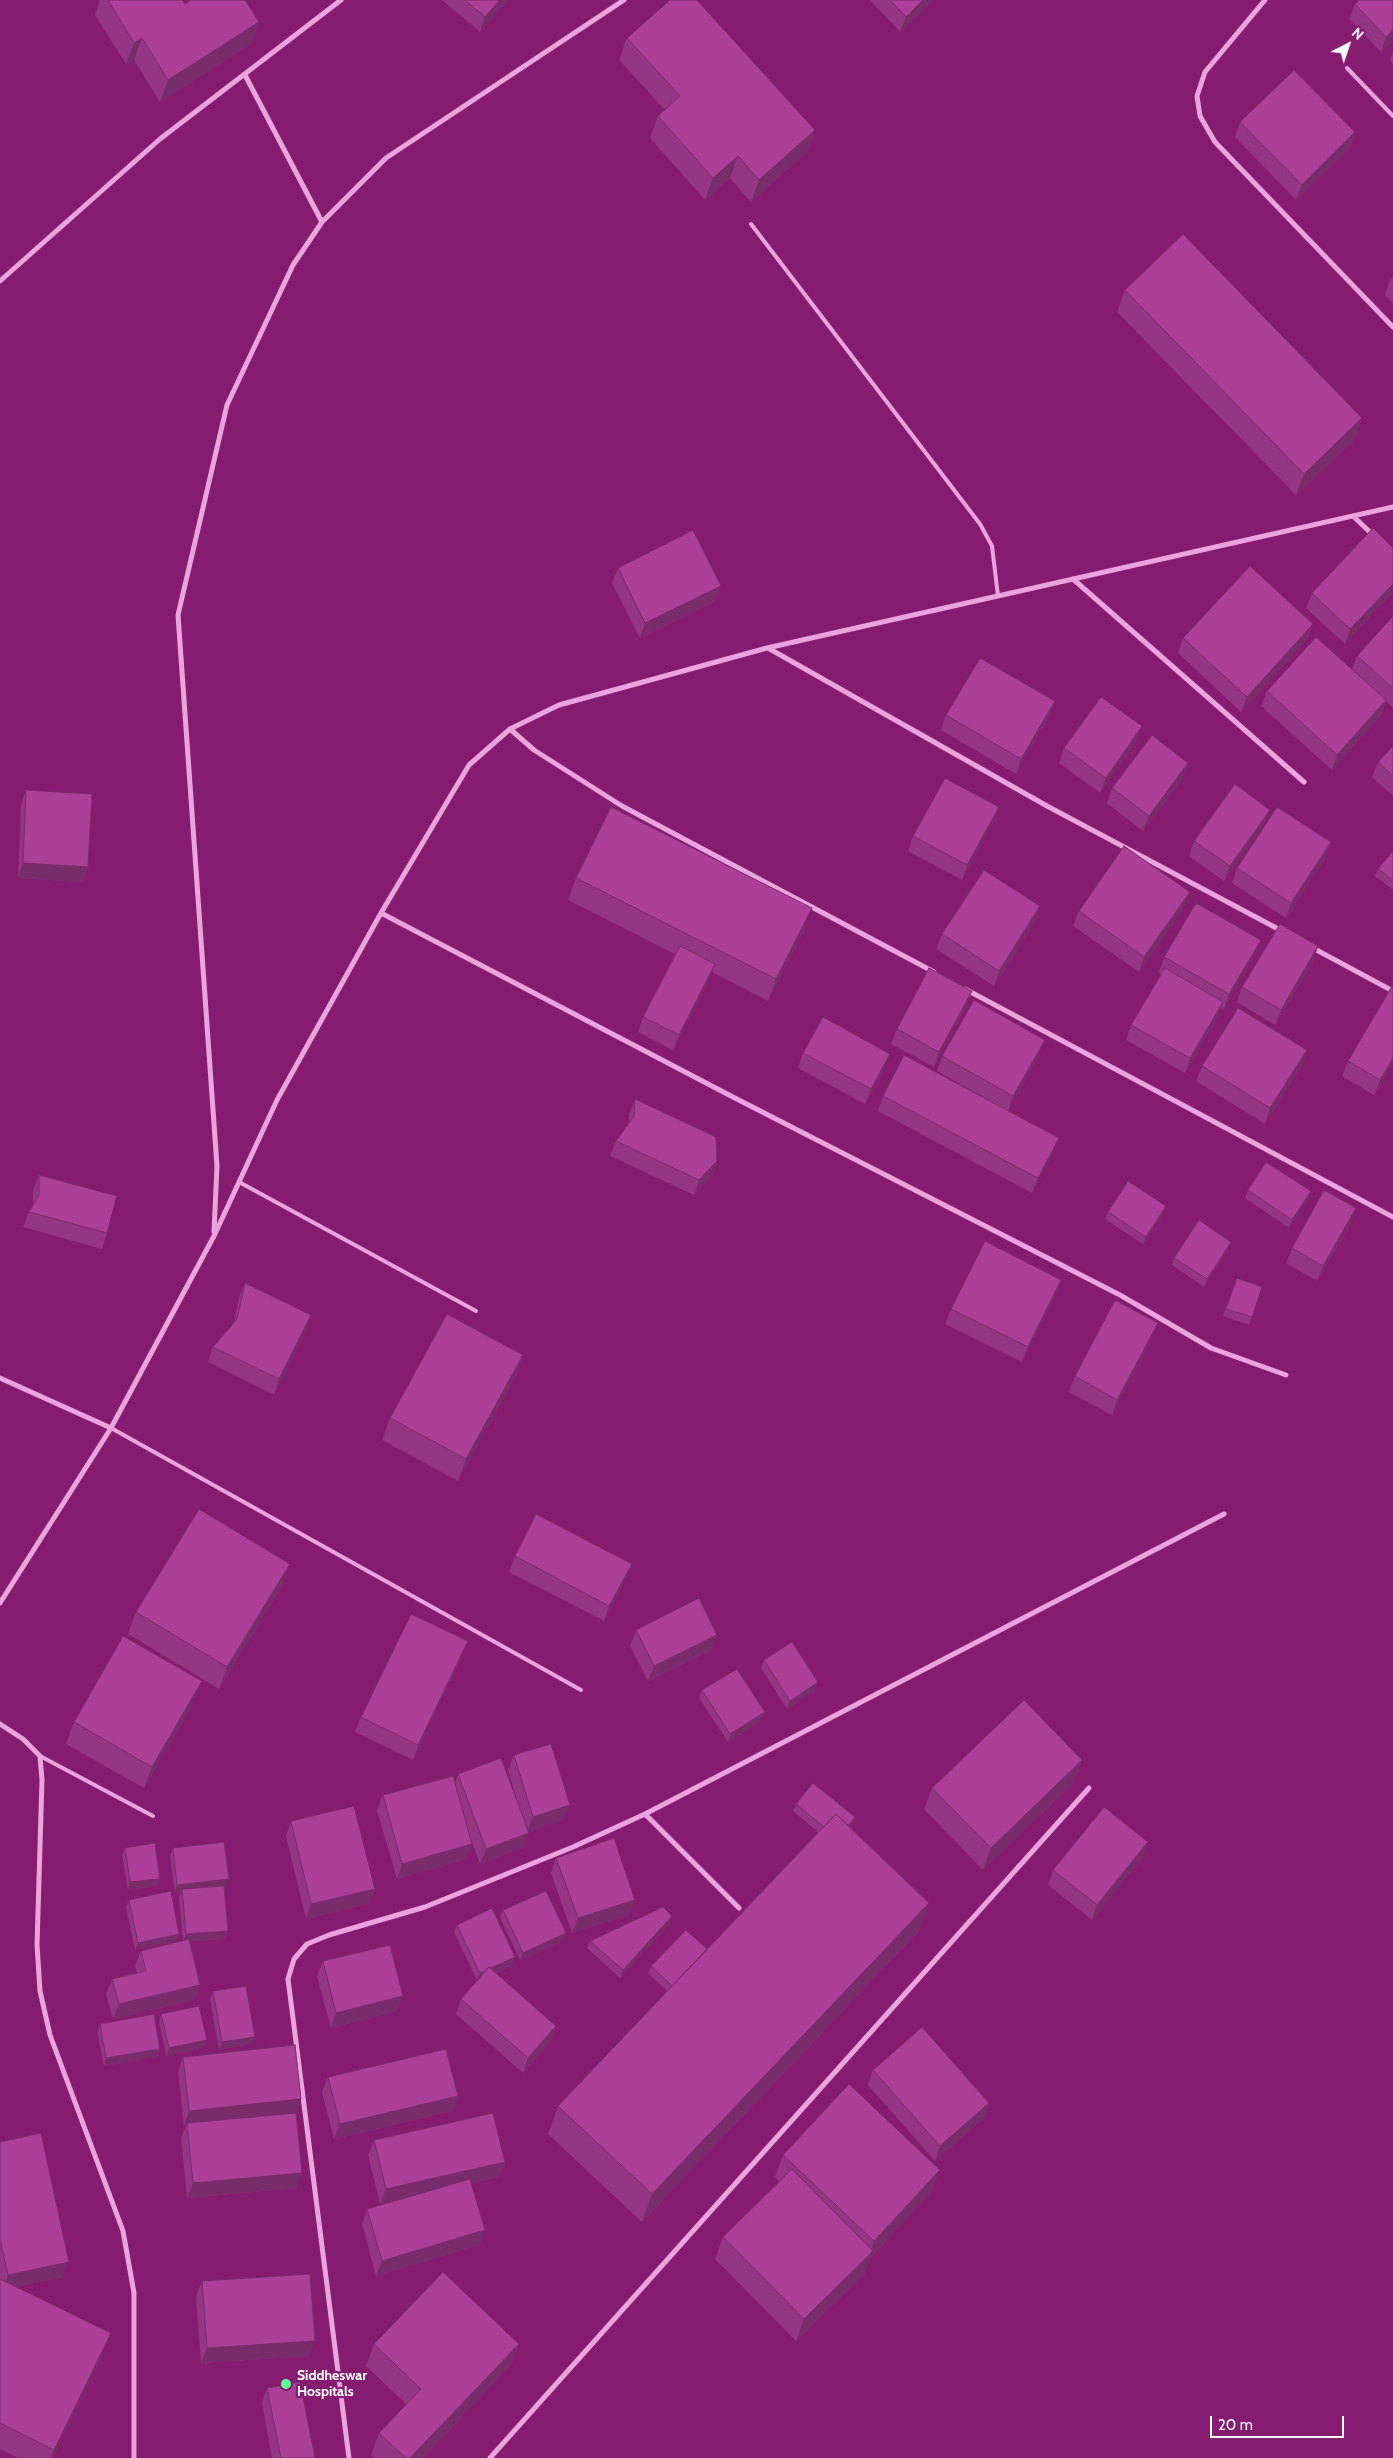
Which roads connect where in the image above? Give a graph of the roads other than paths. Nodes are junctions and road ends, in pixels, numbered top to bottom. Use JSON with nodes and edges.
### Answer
{"nodes":[{"id":1,"x":341,"y":0,"type":"edge"},
{"id":2,"x":624,"y":0,"type":"edge"},
{"id":3,"x":1265,"y":0,"type":"edge"},
{"id":4,"x":1347,"y":68,"type":"dead end"},
{"id":5,"x":245,"y":75,"type":"junction"},
{"id":6,"x":1393,"y":116,"type":"edge"},
{"id":7,"x":322,"y":222,"type":"junction"},
{"id":8,"x":751,"y":224,"type":"dead end"},
{"id":9,"x":0,"y":281,"type":"edge"},
{"id":10,"x":1393,"y":327,"type":"edge"},
{"id":11,"x":1393,"y":507,"type":"edge"},
{"id":12,"x":1353,"y":516,"type":"junction"},
{"id":13,"x":1380,"y":542,"type":"edge"},
{"id":14,"x":1073,"y":579,"type":"junction"},
{"id":15,"x":998,"y":596,"type":"junction"},
{"id":16,"x":767,"y":648,"type":"junction"},
{"id":17,"x":510,"y":729,"type":"junction"},
{"id":18,"x":1304,"y":782,"type":"dead end"},
{"id":19,"x":381,"y":913,"type":"junction"},
{"id":20,"x":1288,"y":934,"type":"edge"},
{"id":21,"x":1304,"y":943,"type":"edge"},
{"id":22,"x":938,"y":974,"type":"edge"},
{"id":23,"x":955,"y":984,"type":"edge"},
{"id":24,"x":1393,"y":991,"type":"edge"},
{"id":25,"x":239,"y":1182,"type":"junction"},
{"id":26,"x":1393,"y":1217,"type":"edge"},
{"id":27,"x":214,"y":1236,"type":"junction"},
{"id":28,"x":476,"y":1311,"type":"dead end"},
{"id":29,"x":1286,"y":1375,"type":"dead end"},
{"id":30,"x":0,"y":1378,"type":"edge"},
{"id":31,"x":111,"y":1428,"type":"junction"},
{"id":32,"x":1224,"y":1514,"type":"dead end"},
{"id":33,"x":1,"y":1599,"type":"edge"},
{"id":34,"x":581,"y":1690,"type":"dead end"},
{"id":35,"x":0,"y":1724,"type":"edge"},
{"id":36,"x":40,"y":1756,"type":"junction"},
{"id":37,"x":1089,"y":1788,"type":"dead end"},
{"id":38,"x":645,"y":1814,"type":"junction"},
{"id":39,"x":153,"y":1816,"type":"dead end"},
{"id":40,"x":739,"y":1908,"type":"dead end"},
{"id":41,"x":134,"y":2458,"type":"edge"},
{"id":42,"x":349,"y":2458,"type":"edge"},
{"id":43,"x":490,"y":2458,"type":"edge"}],
"edges":[{"from":1,"to":5,"type":"street"},
{"from":2,"to":7,"type":"street"},
{"from":3,"to":10,"type":"street"},
{"from":4,"to":6,"type":"lane"},
{"from":5,"to":7,"type":"street"},
{"from":5,"to":9,"type":"street"},
{"from":7,"to":27,"type":"street"},
{"from":8,"to":15,"type":"lane"},
{"from":11,"to":12,"type":"street"},
{"from":12,"to":13,"type":"street"},
{"from":12,"to":14,"type":"street"},
{"from":14,"to":15,"type":"street"},
{"from":14,"to":18,"type":"street"},
{"from":15,"to":16,"type":"street"},
{"from":16,"to":17,"type":"street"},
{"from":16,"to":20,"type":"street"},
{"from":17,"to":19,"type":"street"},
{"from":17,"to":22,"type":"street"},
{"from":19,"to":25,"type":"street"},
{"from":19,"to":29,"type":"street"},
{"from":21,"to":24,"type":"street"},
{"from":23,"to":26,"type":"street"},
{"from":25,"to":27,"type":"street"},
{"from":25,"to":28,"type":"lane"},
{"from":27,"to":31,"type":"street"},
{"from":30,"to":31,"type":"street"},
{"from":31,"to":33,"type":"street"},
{"from":31,"to":34,"type":"lane"},
{"from":32,"to":38,"type":"street"},
{"from":35,"to":36,"type":"street"},
{"from":36,"to":39,"type":"lane"},
{"from":36,"to":41,"type":"street"},
{"from":37,"to":43,"type":"street"},
{"from":38,"to":40,"type":"street"},
{"from":38,"to":42,"type":"street"}]}
